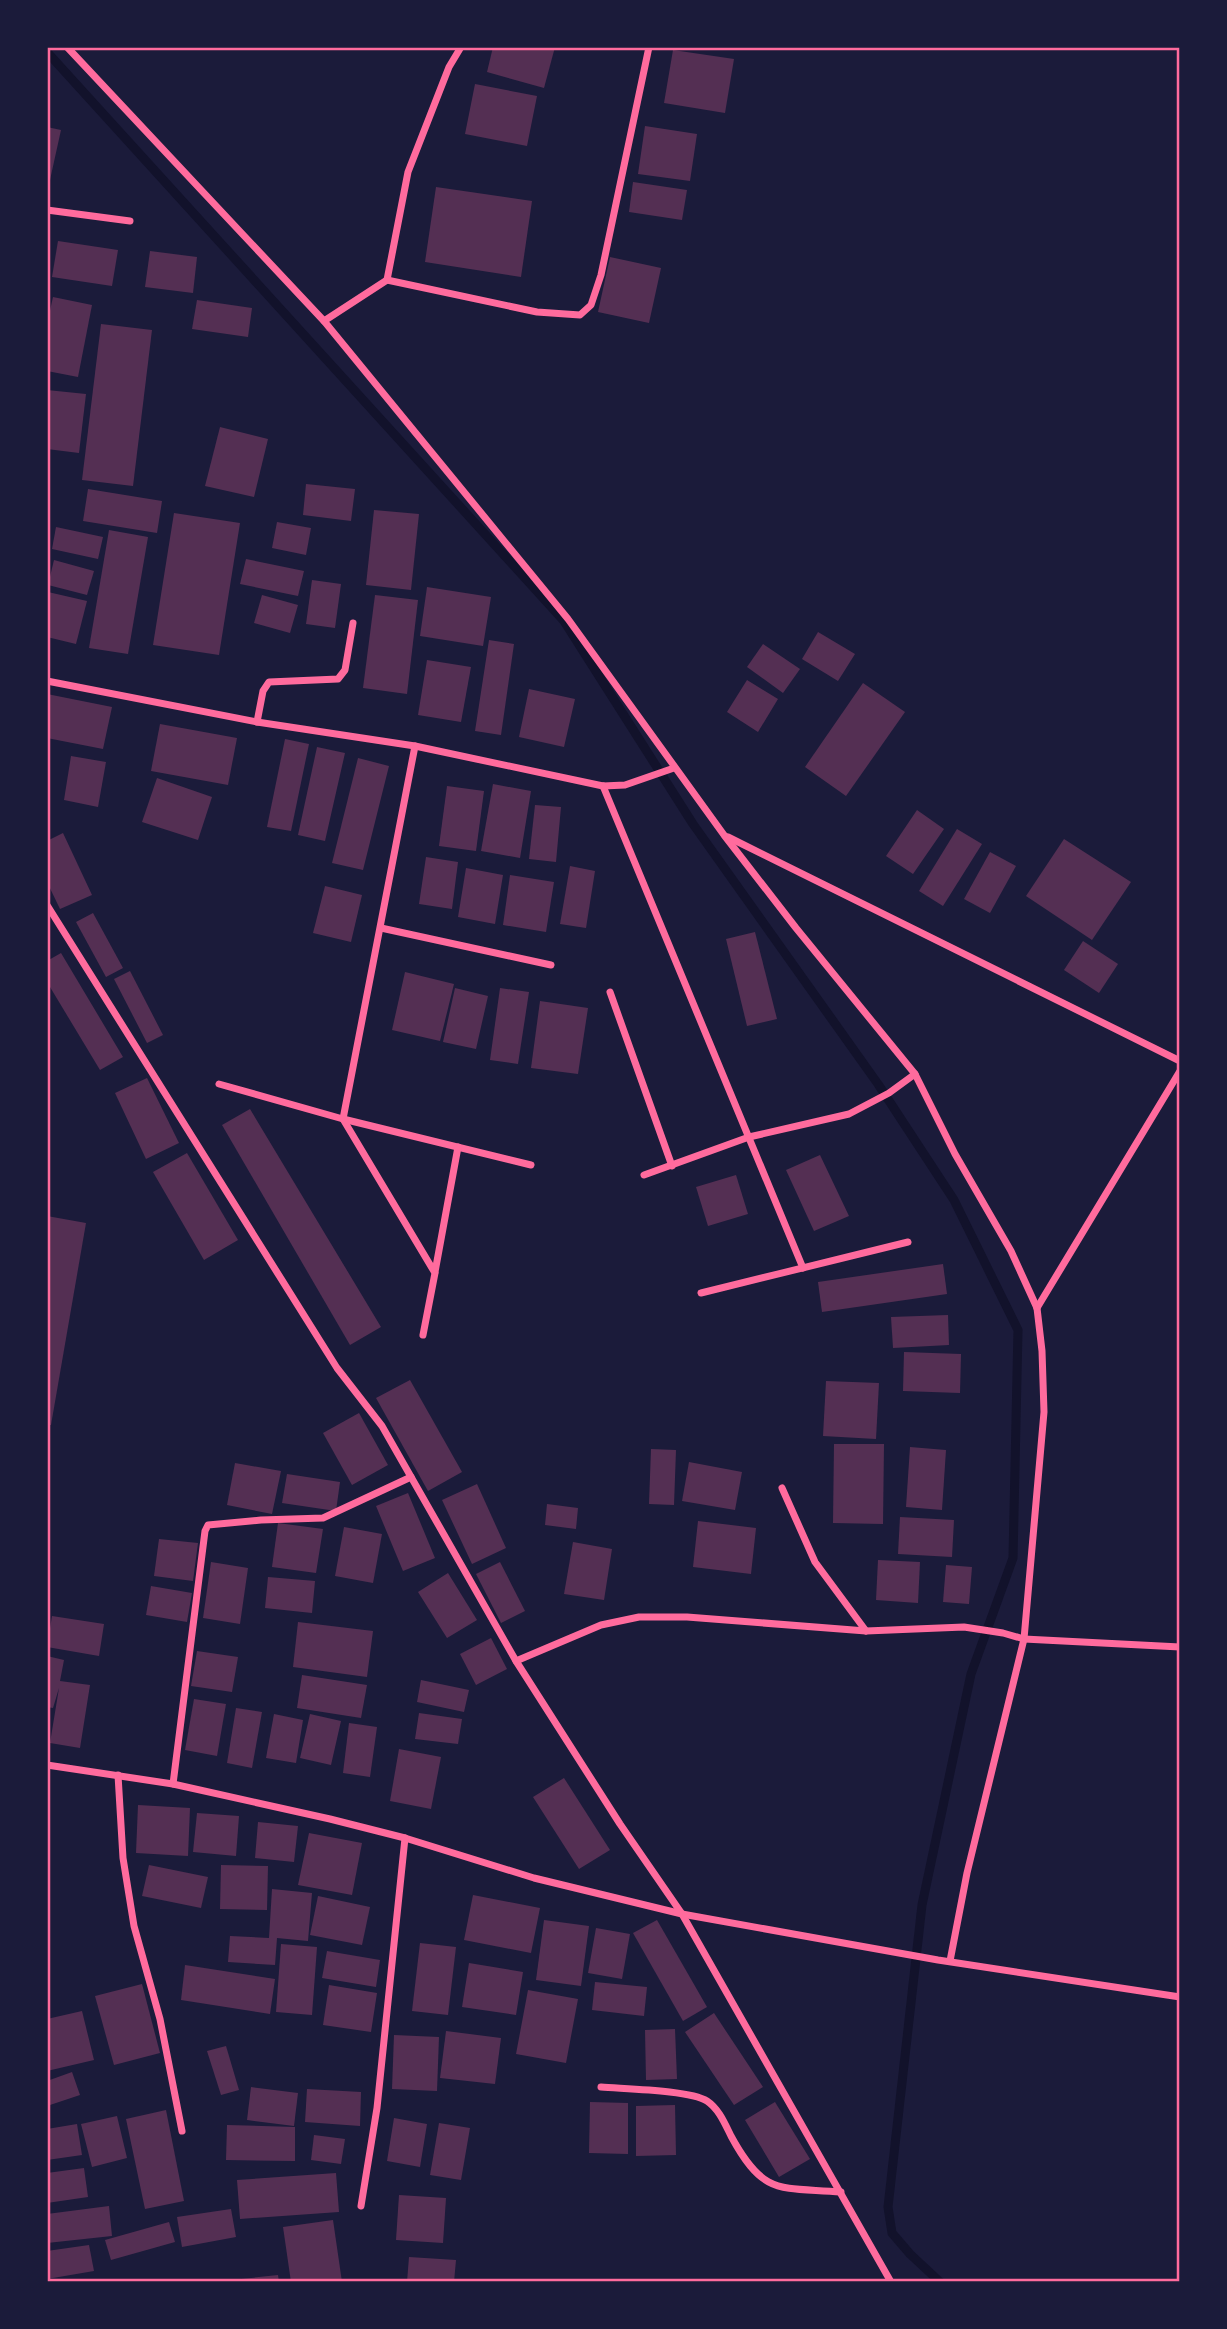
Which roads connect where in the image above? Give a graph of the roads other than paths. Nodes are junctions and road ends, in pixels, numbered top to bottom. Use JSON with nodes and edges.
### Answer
{"nodes":[{"id":1,"x":67,"y":47,"type":"edge"},
{"id":2,"x":461,"y":47,"type":"edge"},
{"id":3,"x":649,"y":47,"type":"edge"},
{"id":4,"x":47,"y":210,"type":"edge"},
{"id":5,"x":130,"y":221,"type":"dead end"},
{"id":6,"x":387,"y":280,"type":"junction"},
{"id":7,"x":324,"y":321,"type":"junction"},
{"id":8,"x":353,"y":623,"type":"dead end"},
{"id":9,"x":47,"y":681,"type":"edge"},
{"id":10,"x":257,"y":722,"type":"junction"},
{"id":11,"x":415,"y":746,"type":"junction"},
{"id":12,"x":674,"y":768,"type":"junction"},
{"id":13,"x":603,"y":786,"type":"junction"},
{"id":14,"x":724,"y":835,"type":"junction"},
{"id":15,"x":47,"y":905,"type":"edge"},
{"id":16,"x":381,"y":928,"type":"junction"},
{"id":17,"x":551,"y":965,"type":"dead end"},
{"id":18,"x":610,"y":992,"type":"dead end"},
{"id":19,"x":1180,"y":1061,"type":"edge"},
{"id":20,"x":1180,"y":1070,"type":"edge"},
{"id":21,"x":915,"y":1074,"type":"junction"},
{"id":22,"x":219,"y":1084,"type":"dead end"},
{"id":23,"x":343,"y":1119,"type":"junction"},
{"id":24,"x":750,"y":1137,"type":"junction"},
{"id":25,"x":457,"y":1147,"type":"junction"},
{"id":26,"x":531,"y":1164,"type":"dead end"},
{"id":27,"x":672,"y":1166,"type":"junction"},
{"id":28,"x":643,"y":1175,"type":"dead end"},
{"id":29,"x":908,"y":1242,"type":"dead end"},
{"id":30,"x":803,"y":1268,"type":"junction"},
{"id":31,"x":435,"y":1273,"type":"junction"},
{"id":32,"x":701,"y":1293,"type":"dead end"},
{"id":33,"x":1037,"y":1308,"type":"junction"},
{"id":34,"x":423,"y":1335,"type":"dead end"},
{"id":35,"x":411,"y":1476,"type":"junction"},
{"id":36,"x":782,"y":1488,"type":"dead end"},
{"id":37,"x":866,"y":1631,"type":"junction"},
{"id":38,"x":1024,"y":1639,"type":"junction"},
{"id":39,"x":1180,"y":1647,"type":"edge"},
{"id":40,"x":516,"y":1661,"type":"junction"},
{"id":41,"x":47,"y":1765,"type":"edge"},
{"id":42,"x":118,"y":1775,"type":"junction"},
{"id":43,"x":173,"y":1784,"type":"junction"},
{"id":44,"x":405,"y":1838,"type":"junction"},
{"id":45,"x":682,"y":1914,"type":"junction"},
{"id":46,"x":950,"y":1961,"type":"junction"},
{"id":47,"x":1180,"y":1997,"type":"edge"},
{"id":48,"x":601,"y":2087,"type":"dead end"},
{"id":49,"x":183,"y":2131,"type":"dead end"},
{"id":50,"x":842,"y":2192,"type":"junction"},
{"id":51,"x":361,"y":2206,"type":"dead end"},
{"id":52,"x":891,"y":2282,"type":"edge"}],
"edges":[{"from":1,"to":7,"type":"street"},
{"from":2,"to":6,"type":"street"},
{"from":3,"to":6,"type":"street"},
{"from":4,"to":5,"type":"street"},
{"from":6,"to":7,"type":"street"},
{"from":7,"to":12,"type":"street"},
{"from":8,"to":10,"type":"street"},
{"from":9,"to":10,"type":"street"},
{"from":10,"to":11,"type":"street"},
{"from":11,"to":13,"type":"street"},
{"from":11,"to":16,"type":"street"},
{"from":12,"to":13,"type":"street"},
{"from":12,"to":14,"type":"street"},
{"from":13,"to":24,"type":"street"},
{"from":14,"to":19,"type":"street"},
{"from":14,"to":21,"type":"street"},
{"from":15,"to":35,"type":"street"},
{"from":16,"to":17,"type":"street"},
{"from":16,"to":23,"type":"street"},
{"from":18,"to":27,"type":"street"},
{"from":20,"to":33,"type":"street"},
{"from":21,"to":24,"type":"street"},
{"from":21,"to":33,"type":"street"},
{"from":22,"to":23,"type":"street"},
{"from":23,"to":25,"type":"street"},
{"from":23,"to":31,"type":"street"},
{"from":24,"to":27,"type":"street"},
{"from":24,"to":30,"type":"street"},
{"from":25,"to":26,"type":"street"},
{"from":25,"to":31,"type":"street"},
{"from":27,"to":28,"type":"street"},
{"from":29,"to":30,"type":"street"},
{"from":30,"to":32,"type":"street"},
{"from":31,"to":34,"type":"street"},
{"from":33,"to":38,"type":"street"},
{"from":35,"to":40,"type":"street"},
{"from":35,"to":43,"type":"street"},
{"from":36,"to":37,"type":"street"},
{"from":37,"to":38,"type":"street"},
{"from":37,"to":40,"type":"street"},
{"from":38,"to":39,"type":"street"},
{"from":38,"to":46,"type":"street"},
{"from":40,"to":45,"type":"street"},
{"from":41,"to":42,"type":"street"},
{"from":42,"to":43,"type":"street"},
{"from":42,"to":49,"type":"street"},
{"from":43,"to":44,"type":"street"},
{"from":44,"to":45,"type":"street"},
{"from":44,"to":51,"type":"street"},
{"from":45,"to":46,"type":"street"},
{"from":45,"to":50,"type":"street"},
{"from":46,"to":47,"type":"street"},
{"from":48,"to":50,"type":"street"},
{"from":50,"to":52,"type":"street"}]}
